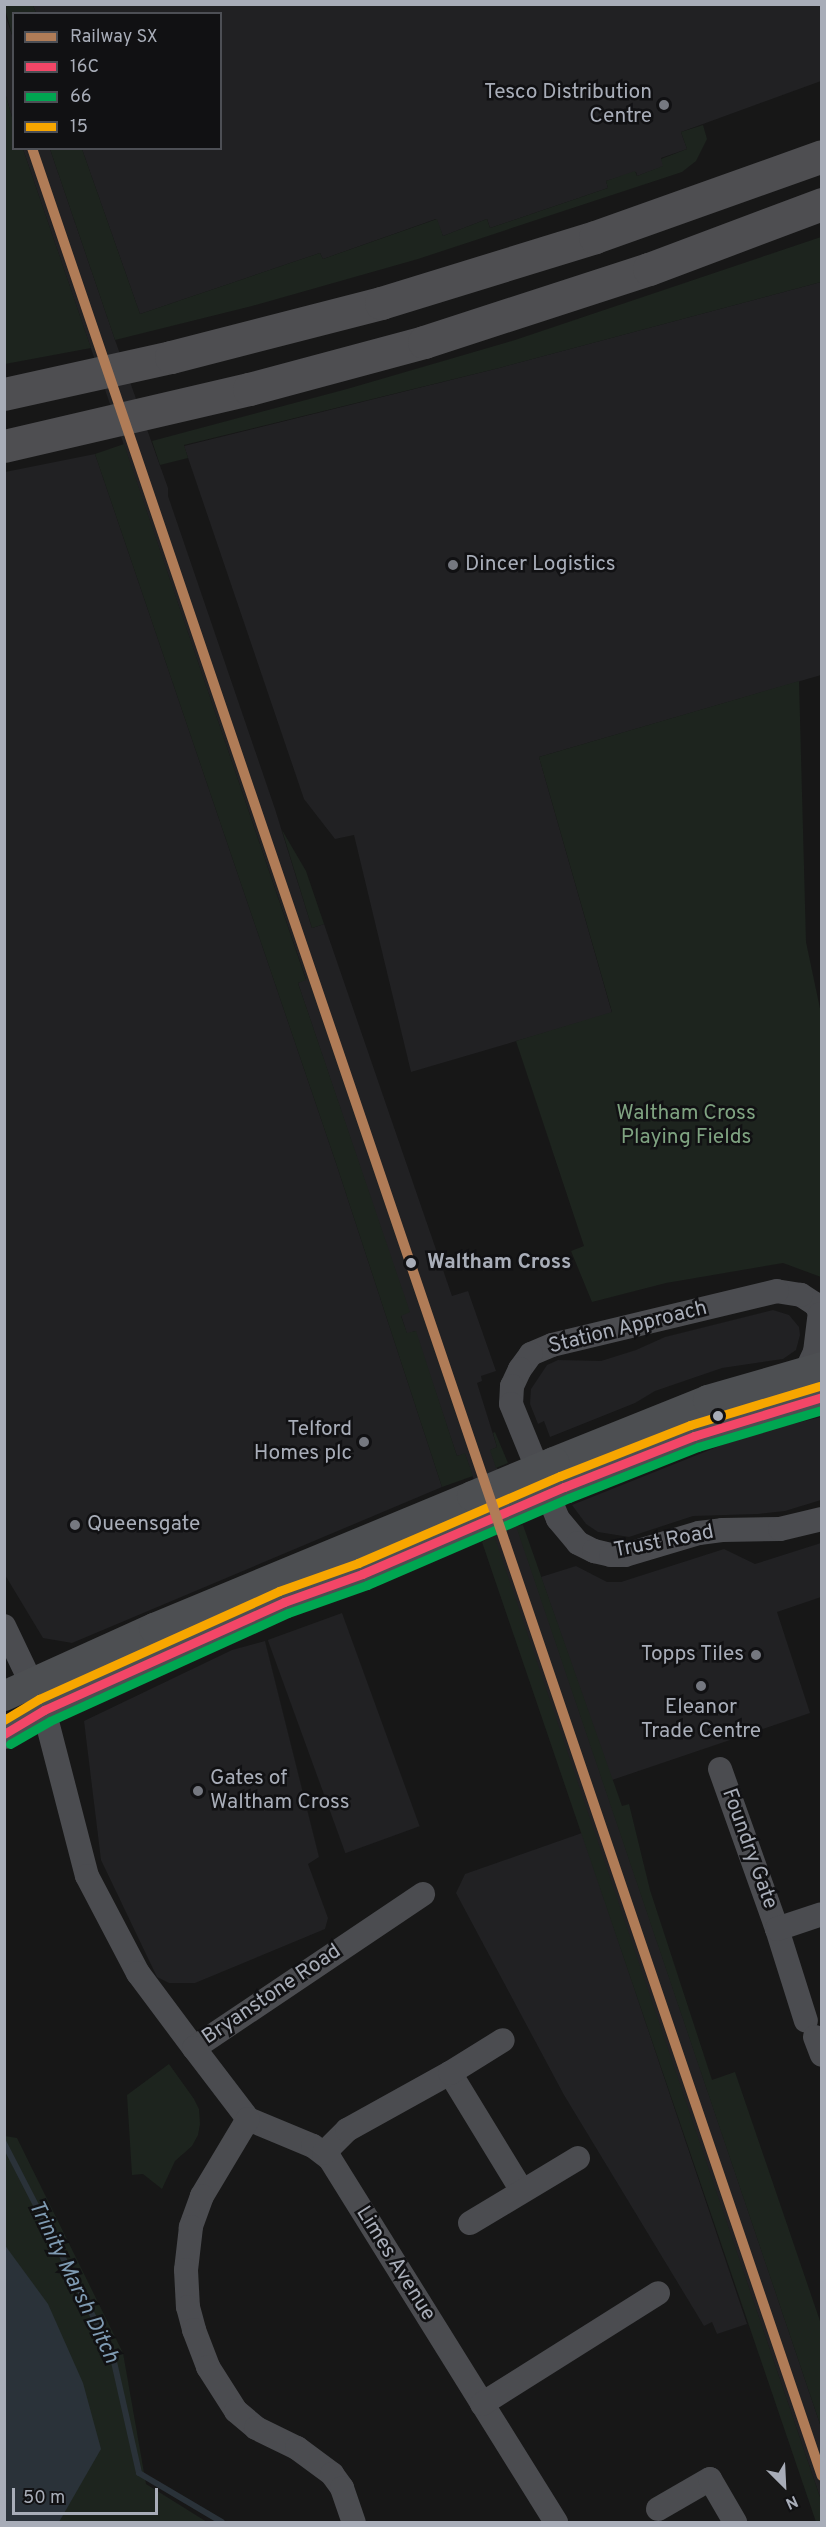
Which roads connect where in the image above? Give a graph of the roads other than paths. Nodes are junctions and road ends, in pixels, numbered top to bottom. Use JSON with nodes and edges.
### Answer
{"nodes":[{"id":1,"x":822,"y":156,"type":"edge"},
{"id":2,"x":822,"y":204,"type":"edge"},
{"id":3,"x":4,"y":394,"type":"edge"},
{"id":4,"x":4,"y":446,"type":"edge"},
{"id":5,"x":821,"y":1314,"type":"edge"},
{"id":6,"x":814,"y":1369,"type":"edge"},
{"id":7,"x":822,"y":1397,"type":"edge"},
{"id":8,"x":553,"y":1478,"type":"junction"},
{"id":9,"x":478,"y":1509,"type":"junction"},
{"id":10,"x":822,"y":1519,"type":"edge"},
{"id":11,"x":4,"y":1626,"type":"edge"},
{"id":12,"x":32,"y":1683,"type":"junction"},
{"id":13,"x":4,"y":1696,"type":"edge"},
{"id":14,"x":44,"y":1710,"type":"junction"},
{"id":15,"x":4,"y":1734,"type":"edge"},
{"id":16,"x":720,"y":1769,"type":"dead end"},
{"id":17,"x":423,"y":1894,"type":"dead end"},
{"id":18,"x":822,"y":1914,"type":"edge"},
{"id":19,"x":777,"y":1929,"type":"junction"},
{"id":20,"x":814,"y":2038,"type":"edge"},
{"id":21,"x":503,"y":2040,"type":"dead end"},
{"id":22,"x":194,"y":2048,"type":"junction"},
{"id":23,"x":450,"y":2073,"type":"junction"},
{"id":24,"x":248,"y":2119,"type":"junction"},
{"id":25,"x":324,"y":2153,"type":"junction"},
{"id":26,"x":578,"y":2158,"type":"dead end"},
{"id":27,"x":522,"y":2191,"type":"junction"},
{"id":28,"x":470,"y":2223,"type":"dead end"},
{"id":29,"x":658,"y":2294,"type":"dead end"},
{"id":30,"x":482,"y":2404,"type":"junction"},
{"id":31,"x":658,"y":2509,"type":"dead end"},
{"id":32,"x":354,"y":2523,"type":"edge"},
{"id":33,"x":556,"y":2523,"type":"edge"},
{"id":34,"x":735,"y":2523,"type":"edge"}],
"edges":[{"from":1,"to":3,"type":"highway"},
{"from":2,"to":4,"type":"highway"},
{"from":5,"to":6,"type":"street"},
{"from":5,"to":8,"type":"street","name":"Station Approach"},
{"from":6,"to":8,"type":"main road"},
{"from":7,"to":8,"type":"main road"},
{"from":8,"to":9,"type":"main road","bridge":true},
{"from":8,"to":10,"type":"street","name":"Trust Road"},
{"from":9,"to":12,"type":"main road"},
{"from":9,"to":14,"type":"main road"},
{"from":11,"to":12,"type":"street","name":"Bryanstone Road"},
{"from":12,"to":13,"type":"main road"},
{"from":12,"to":14,"type":"street","name":"Bryanstone Road"},
{"from":14,"to":15,"type":"main road"},
{"from":14,"to":22,"type":"street","name":"Bryanstone Road"},
{"from":16,"to":19,"type":"street","name":"Foundry Gate"},
{"from":17,"to":22,"type":"street","name":"Bryanstone Road"},
{"from":18,"to":19,"type":"street","name":"Foundry Gate"},
{"from":19,"to":20,"type":"street","name":"Foundry Gate"},
{"from":21,"to":23,"type":"street"},
{"from":22,"to":24,"type":"street","name":"Limes Avenue"},
{"from":23,"to":25,"type":"street"},
{"from":23,"to":27,"type":"street"},
{"from":24,"to":25,"type":"street","name":"Limes Avenue"},
{"from":24,"to":32,"type":"street"},
{"from":25,"to":30,"type":"street","name":"Limes Avenue"},
{"from":26,"to":27,"type":"street"},
{"from":27,"to":28,"type":"street"},
{"from":29,"to":30,"type":"street"},
{"from":30,"to":33,"type":"street","name":"Limes Avenue"},
{"from":31,"to":34,"type":"street"}]}
